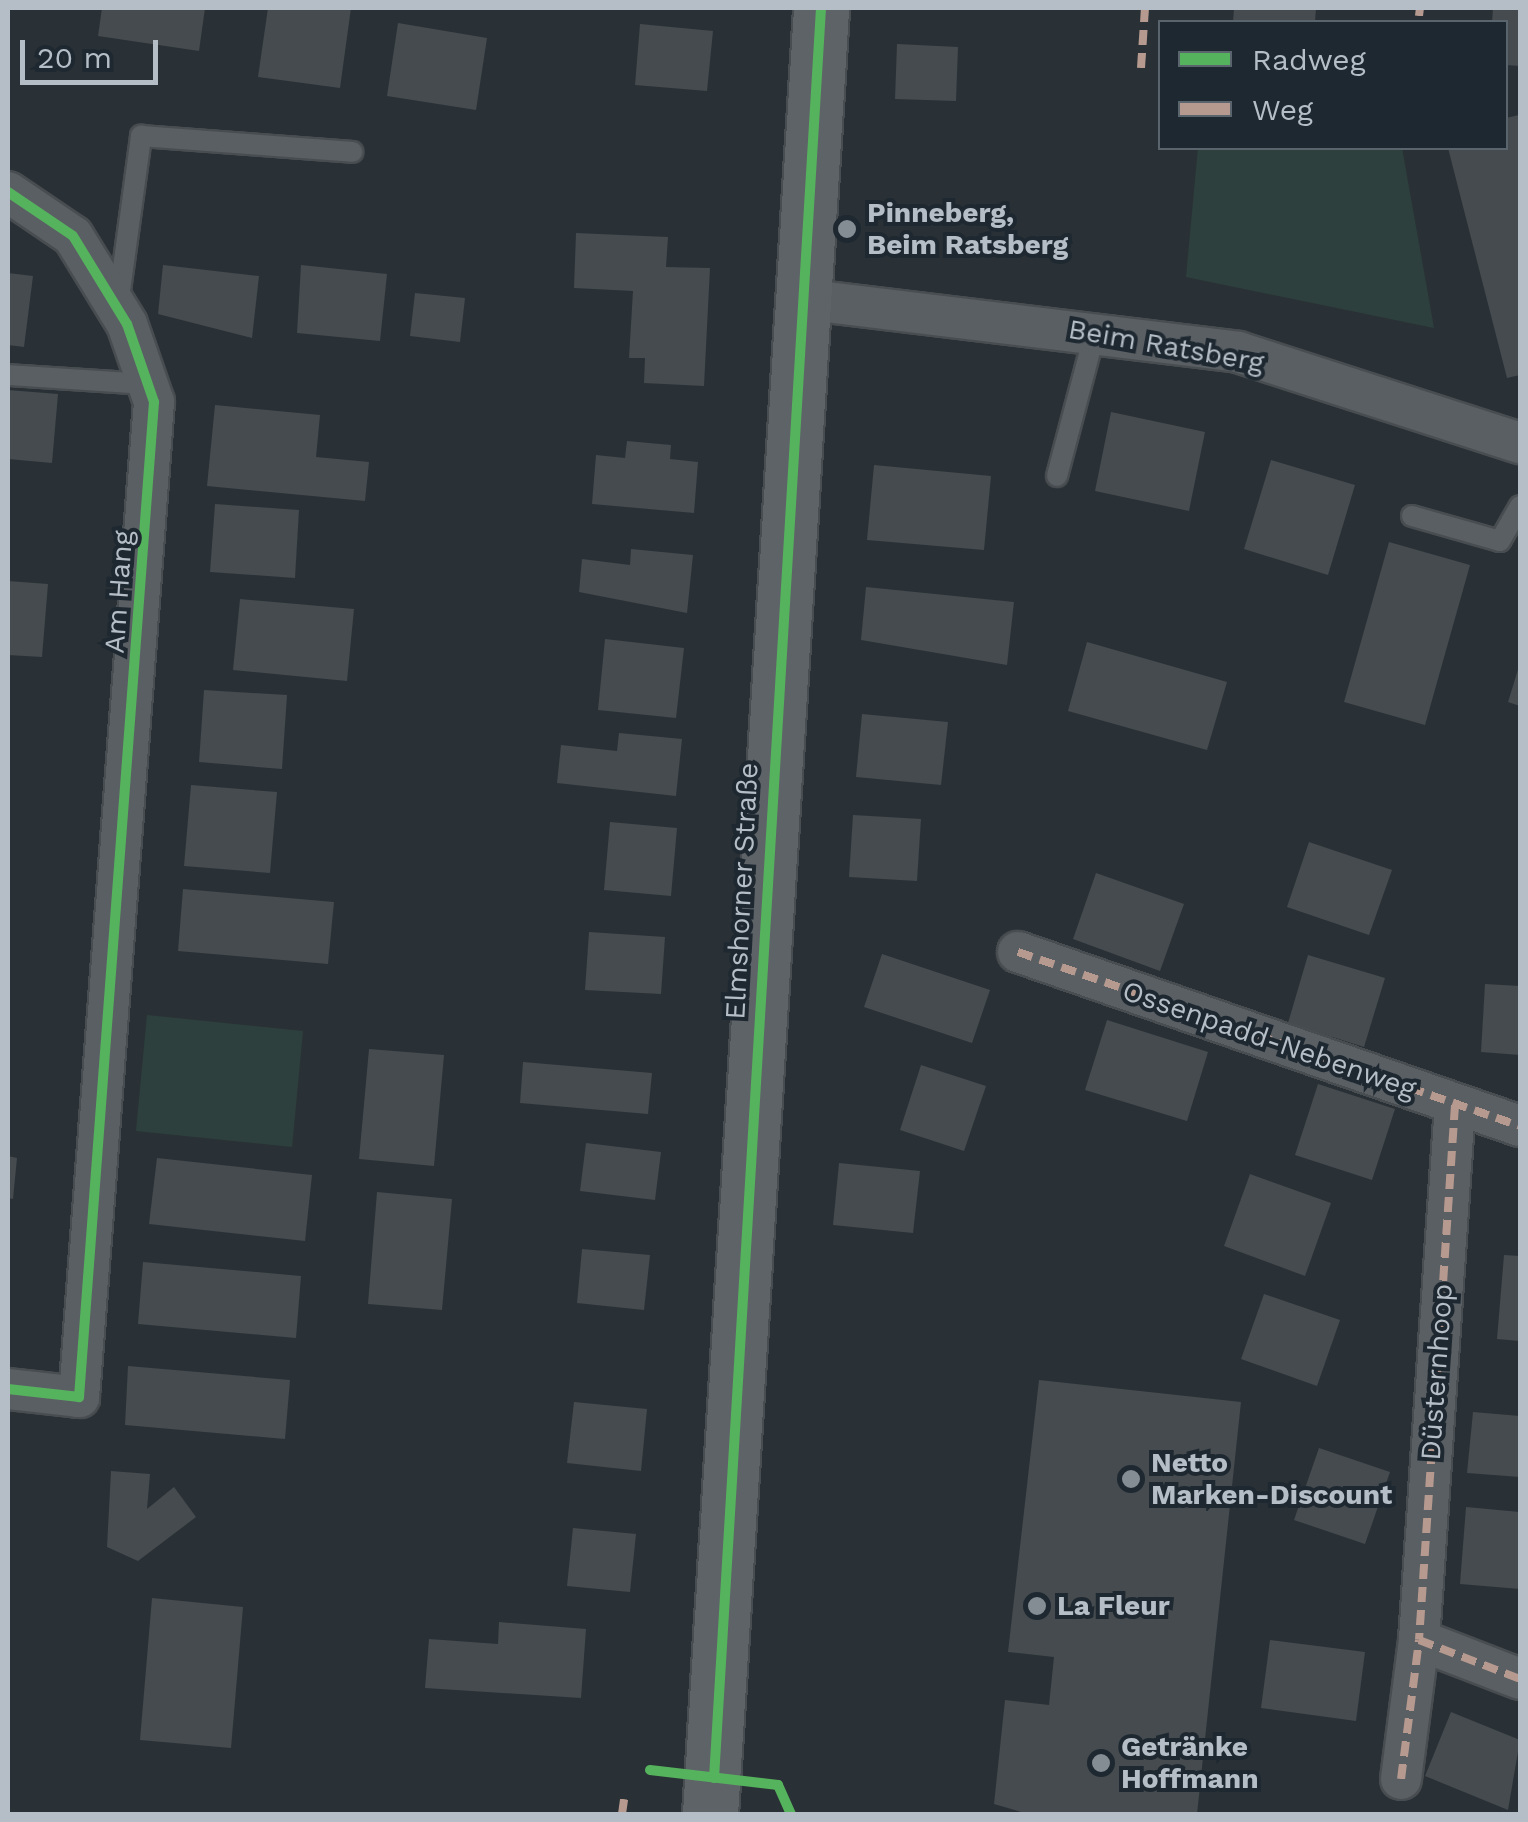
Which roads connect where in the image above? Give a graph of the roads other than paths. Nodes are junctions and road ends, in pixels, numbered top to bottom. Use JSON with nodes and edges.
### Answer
{"nodes":[{"id":1,"x":820,"y":8,"type":"edge"},
{"id":2,"x":352,"y":152,"type":"dead end"},
{"id":3,"x":8,"y":192,"type":"edge"},
{"id":4,"x":802,"y":300,"type":"junction"},
{"id":5,"x":117,"y":307,"type":"junction"},
{"id":6,"x":1095,"y":332,"type":"junction"},
{"id":7,"x":8,"y":375,"type":"edge"},
{"id":8,"x":148,"y":384,"type":"junction"},
{"id":9,"x":1520,"y":443,"type":"edge"},
{"id":10,"x":1056,"y":476,"type":"dead end"},
{"id":11,"x":1520,"y":506,"type":"edge"},
{"id":12,"x":1412,"y":516,"type":"dead end"},
{"id":13,"x":1018,"y":952,"type":"dead end"},
{"id":14,"x":1455,"y":1105,"type":"junction"},
{"id":15,"x":1520,"y":1126,"type":"edge"},
{"id":16,"x":8,"y":1389,"type":"edge"},
{"id":17,"x":1419,"y":1640,"type":"junction"},
{"id":18,"x":1520,"y":1679,"type":"edge"},
{"id":19,"x":1401,"y":1779,"type":"dead end"},
{"id":20,"x":710,"y":1814,"type":"edge"}],
"edges":[{"from":1,"to":4,"type":"main road","name":"Elmshorner Straße"},
{"from":2,"to":5,"type":"lane"},
{"from":3,"to":5,"type":"street","name":"Am Hang"},
{"from":4,"to":6,"type":"street","name":"Beim Ratsberg"},
{"from":4,"to":20,"type":"main road","name":"Elmshorner Straße"},
{"from":5,"to":8,"type":"street","name":"Am Hang"},
{"from":6,"to":9,"type":"street","name":"Beim Ratsberg"},
{"from":6,"to":10,"type":"lane"},
{"from":7,"to":8,"type":"lane"},
{"from":8,"to":16,"type":"street","name":"Am Hang"},
{"from":11,"to":12,"type":"lane"},
{"from":13,"to":14,"type":"street","name":"Ossenpadd-Nebenweg"},
{"from":14,"to":15,"type":"street","name":"Ossenpadd-Nebenweg"},
{"from":14,"to":17,"type":"street","name":"Düsternhoop"},
{"from":17,"to":18,"type":"street"},
{"from":17,"to":19,"type":"street","name":"Düsternhoop"}]}
